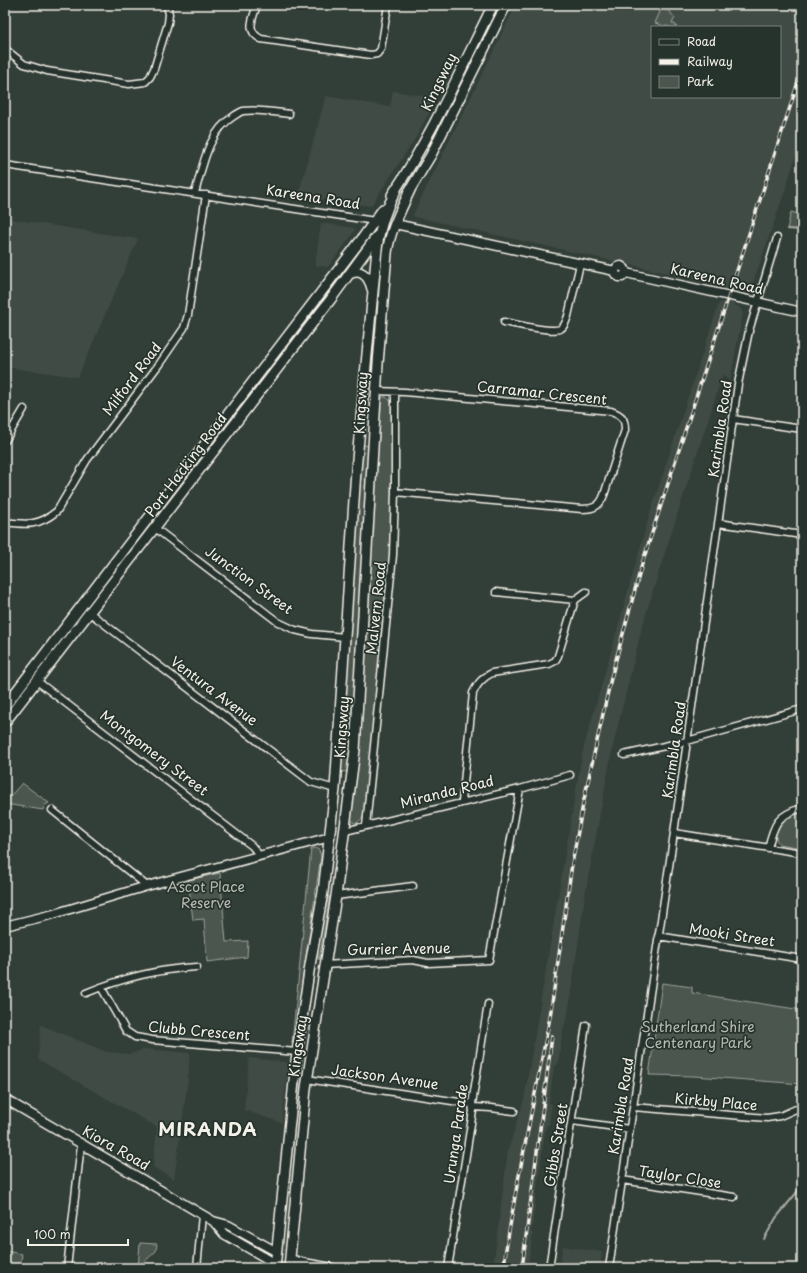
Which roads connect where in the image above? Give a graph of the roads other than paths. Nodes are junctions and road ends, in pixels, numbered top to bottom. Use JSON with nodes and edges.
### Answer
{"nodes":[{"id":1,"x":167,"y":5,"type":"edge"},
{"id":2,"x":257,"y":5,"type":"edge"},
{"id":3,"x":388,"y":5,"type":"edge"},
{"id":4,"x":493,"y":5,"type":"edge"},
{"id":5,"x":506,"y":5,"type":"edge"},
{"id":6,"x":5,"y":50,"type":"edge"},
{"id":7,"x":289,"y":114,"type":"dead end"},
{"id":8,"x":5,"y":165,"type":"edge"},
{"id":9,"x":195,"y":193,"type":"junction"},
{"id":10,"x":206,"y":195,"type":"junction"},
{"id":11,"x":385,"y":222,"type":"junction"},
{"id":12,"x":379,"y":234,"type":"junction"},
{"id":13,"x":777,"y":238,"type":"dead end"},
{"id":14,"x":580,"y":264,"type":"junction"},
{"id":15,"x":348,"y":275,"type":"junction"},
{"id":16,"x":372,"y":296,"type":"junction"},
{"id":17,"x":756,"y":302,"type":"junction"},
{"id":18,"x":802,"y":312,"type":"edge"},
{"id":19,"x":504,"y":322,"type":"dead end"},
{"id":20,"x":363,"y":391,"type":"junction"},
{"id":21,"x":376,"y":391,"type":"junction"},
{"id":22,"x":395,"y":392,"type":"junction"},
{"id":23,"x":24,"y":409,"type":"dead end"},
{"id":24,"x":733,"y":419,"type":"junction"},
{"id":25,"x":802,"y":429,"type":"edge"},
{"id":26,"x":5,"y":442,"type":"edge"},
{"id":27,"x":395,"y":492,"type":"junction"},
{"id":28,"x":5,"y":522,"type":"edge"},
{"id":29,"x":146,"y":522,"type":"junction"},
{"id":30,"x":718,"y":523,"type":"junction"},
{"id":31,"x":155,"y":528,"type":"junction"},
{"id":32,"x":802,"y":535,"type":"edge"},
{"id":33,"x":496,"y":592,"type":"dead end"},
{"id":34,"x":586,"y":592,"type":"dead end"},
{"id":35,"x":575,"y":600,"type":"junction"},
{"id":36,"x":81,"y":607,"type":"junction"},
{"id":37,"x":90,"y":613,"type":"junction"},
{"id":38,"x":345,"y":637,"type":"junction"},
{"id":39,"x":29,"y":675,"type":"junction"},
{"id":40,"x":37,"y":681,"type":"junction"},
{"id":41,"x":5,"y":706,"type":"edge"},
{"id":42,"x":802,"y":709,"type":"edge"},
{"id":43,"x":5,"y":722,"type":"edge"},
{"id":44,"x":687,"y":741,"type":"junction"},
{"id":45,"x":624,"y":755,"type":"dead end"},
{"id":46,"x":570,"y":775,"type":"dead end"},
{"id":47,"x":335,"y":789,"type":"junction"},
{"id":48,"x":520,"y":789,"type":"junction"},
{"id":49,"x":462,"y":802,"type":"junction"},
{"id":50,"x":802,"y":808,"type":"edge"},
{"id":51,"x":52,"y":810,"type":"dead end"},
{"id":52,"x":366,"y":826,"type":"junction"},
{"id":53,"x":345,"y":831,"type":"junction"},
{"id":54,"x":674,"y":833,"type":"junction"},
{"id":55,"x":330,"y":837,"type":"junction"},
{"id":56,"x":768,"y":848,"type":"junction"},
{"id":57,"x":802,"y":853,"type":"edge"},
{"id":58,"x":259,"y":855,"type":"junction"},
{"id":59,"x":147,"y":886,"type":"junction"},
{"id":60,"x":413,"y":886,"type":"dead end"},
{"id":61,"x":336,"y":896,"type":"junction"},
{"id":62,"x":5,"y":926,"type":"edge"},
{"id":63,"x":658,"y":936,"type":"junction"},
{"id":64,"x":802,"y":959,"type":"edge"},
{"id":65,"x":310,"y":965,"type":"junction"},
{"id":66,"x":324,"y":965,"type":"junction"},
{"id":67,"x":197,"y":967,"type":"dead end"},
{"id":68,"x":101,"y":987,"type":"junction"},
{"id":69,"x":86,"y":993,"type":"dead end"},
{"id":70,"x":488,"y":1004,"type":"dead end"},
{"id":71,"x":586,"y":1025,"type":"dead end"},
{"id":72,"x":297,"y":1052,"type":"junction"},
{"id":73,"x":294,"y":1077,"type":"junction"},
{"id":74,"x":307,"y":1079,"type":"junction"},
{"id":75,"x":5,"y":1099,"type":"edge"},
{"id":76,"x":472,"y":1106,"type":"junction"},
{"id":77,"x":633,"y":1107,"type":"junction"},
{"id":78,"x":796,"y":1109,"type":"dead end"},
{"id":79,"x":514,"y":1111,"type":"dead end"},
{"id":80,"x":572,"y":1121,"type":"junction"},
{"id":81,"x":630,"y":1129,"type":"junction"},
{"id":82,"x":81,"y":1144,"type":"junction"},
{"id":83,"x":622,"y":1180,"type":"junction"},
{"id":84,"x":734,"y":1197,"type":"dead end"},
{"id":85,"x":202,"y":1214,"type":"junction"},
{"id":86,"x":213,"y":1221,"type":"junction"},
{"id":87,"x":277,"y":1252,"type":"junction"},
{"id":88,"x":289,"y":1263,"type":"edge"},
{"id":89,"x":278,"y":1267,"type":"edge"},
{"id":90,"x":67,"y":1268,"type":"edge"},
{"id":91,"x":197,"y":1268,"type":"edge"},
{"id":92,"x":332,"y":1268,"type":"edge"},
{"id":93,"x":448,"y":1268,"type":"edge"},
{"id":94,"x":549,"y":1268,"type":"edge"},
{"id":95,"x":609,"y":1268,"type":"edge"}],
"edges":[{"from":1,"to":6,"type":"street"},
{"from":2,"to":3,"type":"street"},
{"from":4,"to":11,"type":"main road","name":"Kingsway"},
{"from":5,"to":11,"type":"main road","name":"Kingsway"},
{"from":7,"to":9,"type":"street"},
{"from":8,"to":9,"type":"street","name":"Kareena Road"},
{"from":9,"to":10,"type":"street","name":"Kareena Road"},
{"from":10,"to":11,"type":"street","name":"Kareena Road"},
{"from":10,"to":28,"type":"street","name":"Milford Road"},
{"from":11,"to":12,"type":"main road","name":"Port Hacking Road"},
{"from":11,"to":14,"type":"street","name":"Kareena Road"},
{"from":11,"to":21,"type":"main road","name":"Kingsway"},
{"from":11,"to":29,"type":"main road","name":"Port Hacking Road"},
{"from":12,"to":15,"type":"main road","name":"Port Hacking Road"},
{"from":12,"to":16,"type":"main road","name":"Kingsway"},
{"from":13,"to":17,"type":"street","name":"Karimbla Road"},
{"from":14,"to":17,"type":"street","name":"Kareena Road"},
{"from":14,"to":19,"type":"street"},
{"from":15,"to":16,"type":"main road"},
{"from":15,"to":31,"type":"main road","name":"Port Hacking Road"},
{"from":16,"to":20,"type":"main road","name":"Kingsway"},
{"from":17,"to":18,"type":"street","name":"Kareena Road"},
{"from":17,"to":24,"type":"street","name":"Karimbla Road"},
{"from":20,"to":21,"type":"main road"},
{"from":20,"to":38,"type":"main road","name":"Kingsway"},
{"from":21,"to":22,"type":"street","name":"Carramar Crescent"},
{"from":21,"to":53,"type":"main road","name":"Kingsway"},
{"from":22,"to":27,"type":"street","name":"Malvern Road"},
{"from":22,"to":27,"type":"street","name":"Carramar Crescent"},
{"from":23,"to":26,"type":"street"},
{"from":24,"to":25,"type":"street"},
{"from":24,"to":30,"type":"street","name":"Karimbla Road"},
{"from":27,"to":52,"type":"street","name":"Malvern Road"},
{"from":29,"to":31,"type":"main road","name":"Junction Street"},
{"from":29,"to":36,"type":"main road","name":"Port Hacking Road"},
{"from":30,"to":32,"type":"street"},
{"from":30,"to":44,"type":"street","name":"Karimbla Road"},
{"from":31,"to":37,"type":"main road","name":"Port Hacking Road"},
{"from":31,"to":38,"type":"street","name":"Junction Street"},
{"from":33,"to":35,"type":"street"},
{"from":34,"to":35,"type":"street"},
{"from":35,"to":49,"type":"street"},
{"from":36,"to":37,"type":"main road","name":"Ventura Avenue"},
{"from":36,"to":39,"type":"main road","name":"Port Hacking Road"},
{"from":37,"to":40,"type":"main road","name":"Port Hacking Road"},
{"from":37,"to":47,"type":"street","name":"Ventura Avenue"},
{"from":38,"to":47,"type":"main road","name":"Kingsway"},
{"from":39,"to":40,"type":"main road","name":"Montgomery Street"},
{"from":39,"to":41,"type":"main road","name":"Port Hacking Road"},
{"from":40,"to":43,"type":"main road","name":"Port Hacking Road"},
{"from":40,"to":58,"type":"street","name":"Montgomery Street"},
{"from":42,"to":44,"type":"street"},
{"from":44,"to":45,"type":"street"},
{"from":44,"to":54,"type":"street","name":"Karimbla Road"},
{"from":46,"to":48,"type":"street","name":"Miranda Road"},
{"from":47,"to":55,"type":"main road","name":"Kingsway"},
{"from":48,"to":49,"type":"street","name":"Miranda Road"},
{"from":48,"to":66,"type":"street","name":"Gurrier Avenue"},
{"from":49,"to":52,"type":"street","name":"Miranda Road"},
{"from":50,"to":56,"type":"street"},
{"from":51,"to":59,"type":"street"},
{"from":52,"to":53,"type":"street","name":"Miranda Road"},
{"from":53,"to":55,"type":"main road","name":"Miranda Road"},
{"from":53,"to":61,"type":"main road","name":"Kingsway"},
{"from":54,"to":56,"type":"street"},
{"from":54,"to":63,"type":"street","name":"Karimbla Road"},
{"from":55,"to":58,"type":"street"},
{"from":55,"to":65,"type":"main road","name":"Kingsway"},
{"from":56,"to":57,"type":"street"},
{"from":58,"to":59,"type":"street"},
{"from":59,"to":62,"type":"street"},
{"from":60,"to":61,"type":"street"},
{"from":61,"to":66,"type":"main road","name":"Kingsway"},
{"from":63,"to":64,"type":"street","name":"Mooki Street"},
{"from":63,"to":77,"type":"street","name":"Karimbla Road"},
{"from":65,"to":66,"type":"main road","name":"Gurrier Avenue"},
{"from":65,"to":72,"type":"main road","name":"Kingsway"},
{"from":66,"to":74,"type":"main road","name":"Kingsway"},
{"from":67,"to":68,"type":"street"},
{"from":68,"to":69,"type":"street"},
{"from":68,"to":72,"type":"street","name":"Clubb Crescent"},
{"from":70,"to":76,"type":"street","name":"Urunga Parade"},
{"from":71,"to":80,"type":"street","name":"Gibbs Street"},
{"from":72,"to":73,"type":"main road","name":"Kingsway"},
{"from":73,"to":74,"type":"main road","name":"Jackson Avenue"},
{"from":73,"to":87,"type":"main road","name":"Kingsway"},
{"from":74,"to":76,"type":"street","name":"Jackson Avenue"},
{"from":74,"to":88,"type":"main road","name":"Kingsway"},
{"from":75,"to":82,"type":"street","name":"Kiora Road"},
{"from":76,"to":79,"type":"street","name":"Jackson Avenue"},
{"from":76,"to":93,"type":"street","name":"Urunga Parade"},
{"from":77,"to":78,"type":"street","name":"Kirkby Place"},
{"from":77,"to":81,"type":"street","name":"Karimbla Road"},
{"from":80,"to":81,"type":"street"},
{"from":80,"to":94,"type":"street","name":"Gibbs Street"},
{"from":81,"to":83,"type":"street","name":"Karimbla Road"},
{"from":82,"to":85,"type":"street","name":"Kiora Road"},
{"from":82,"to":90,"type":"street"},
{"from":83,"to":84,"type":"street","name":"Taylor Close"},
{"from":83,"to":95,"type":"street","name":"Karimbla Road"},
{"from":85,"to":86,"type":"street","name":"Kiora Road"},
{"from":85,"to":91,"type":"street"},
{"from":86,"to":87,"type":"street","name":"Kiora Road"},
{"from":86,"to":89,"type":"street","name":"Kiora Road"},
{"from":87,"to":88,"type":"main road","name":"Kiora Road"},
{"from":87,"to":89,"type":"main road","name":"Kingsway"},
{"from":88,"to":92,"type":"street","name":"Kiora Road"}]}
